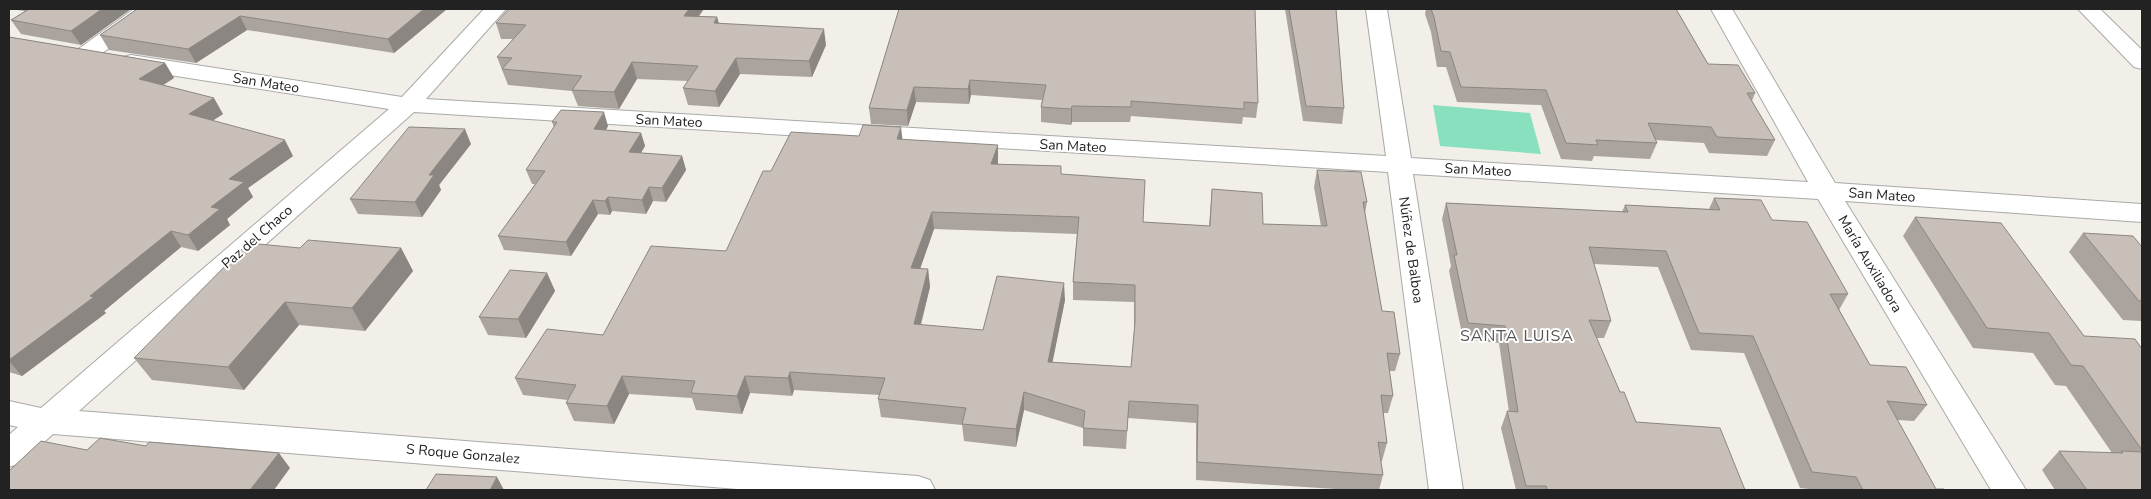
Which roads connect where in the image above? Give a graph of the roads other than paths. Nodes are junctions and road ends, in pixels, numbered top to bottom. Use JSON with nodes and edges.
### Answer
{"nodes":[{"id":1,"x":147,"y":9,"type":"edge"},
{"id":2,"x":495,"y":9,"type":"edge"},
{"id":3,"x":1377,"y":9,"type":"edge"},
{"id":4,"x":1722,"y":9,"type":"edge"},
{"id":5,"x":2088,"y":9,"type":"edge"},
{"id":6,"x":2142,"y":62,"type":"edge"},
{"id":7,"x":408,"y":105,"type":"junction"},
{"id":8,"x":1399,"y":166,"type":"junction"},
{"id":9,"x":1826,"y":191,"type":"junction"},
{"id":10,"x":2142,"y":213,"type":"edge"},
{"id":11,"x":9,"y":413,"type":"edge"},
{"id":12,"x":46,"y":421,"type":"junction"},
{"id":13,"x":9,"y":454,"type":"edge"},
{"id":14,"x":918,"y":490,"type":"edge"},
{"id":15,"x":1446,"y":490,"type":"edge"},
{"id":16,"x":2009,"y":490,"type":"edge"}],
"edges":[{"from":1,"to":7,"type":"street","name":"San Mateo"},
{"from":2,"to":7,"type":"street","name":"Paz del Chaco"},
{"from":3,"to":8,"type":"street","name":"Núñez de Balboa"},
{"from":4,"to":9,"type":"street","name":"María Auxiliadora"},
{"from":5,"to":6,"type":"street"},
{"from":7,"to":8,"type":"street","name":"San Mateo"},
{"from":7,"to":12,"type":"street","name":"Paz del Chaco"},
{"from":8,"to":9,"type":"street","name":"San Mateo"},
{"from":8,"to":15,"type":"street","name":"Núñez de Balboa"},
{"from":9,"to":10,"type":"street","name":"San Mateo"},
{"from":9,"to":16,"type":"street","name":"María Auxiliadora"},
{"from":11,"to":12,"type":"street","name":"S Roque Gonzalez"},
{"from":12,"to":13,"type":"street","name":"Paz del Chaco"},
{"from":12,"to":14,"type":"street","name":"S Roque Gonzalez"}]}
